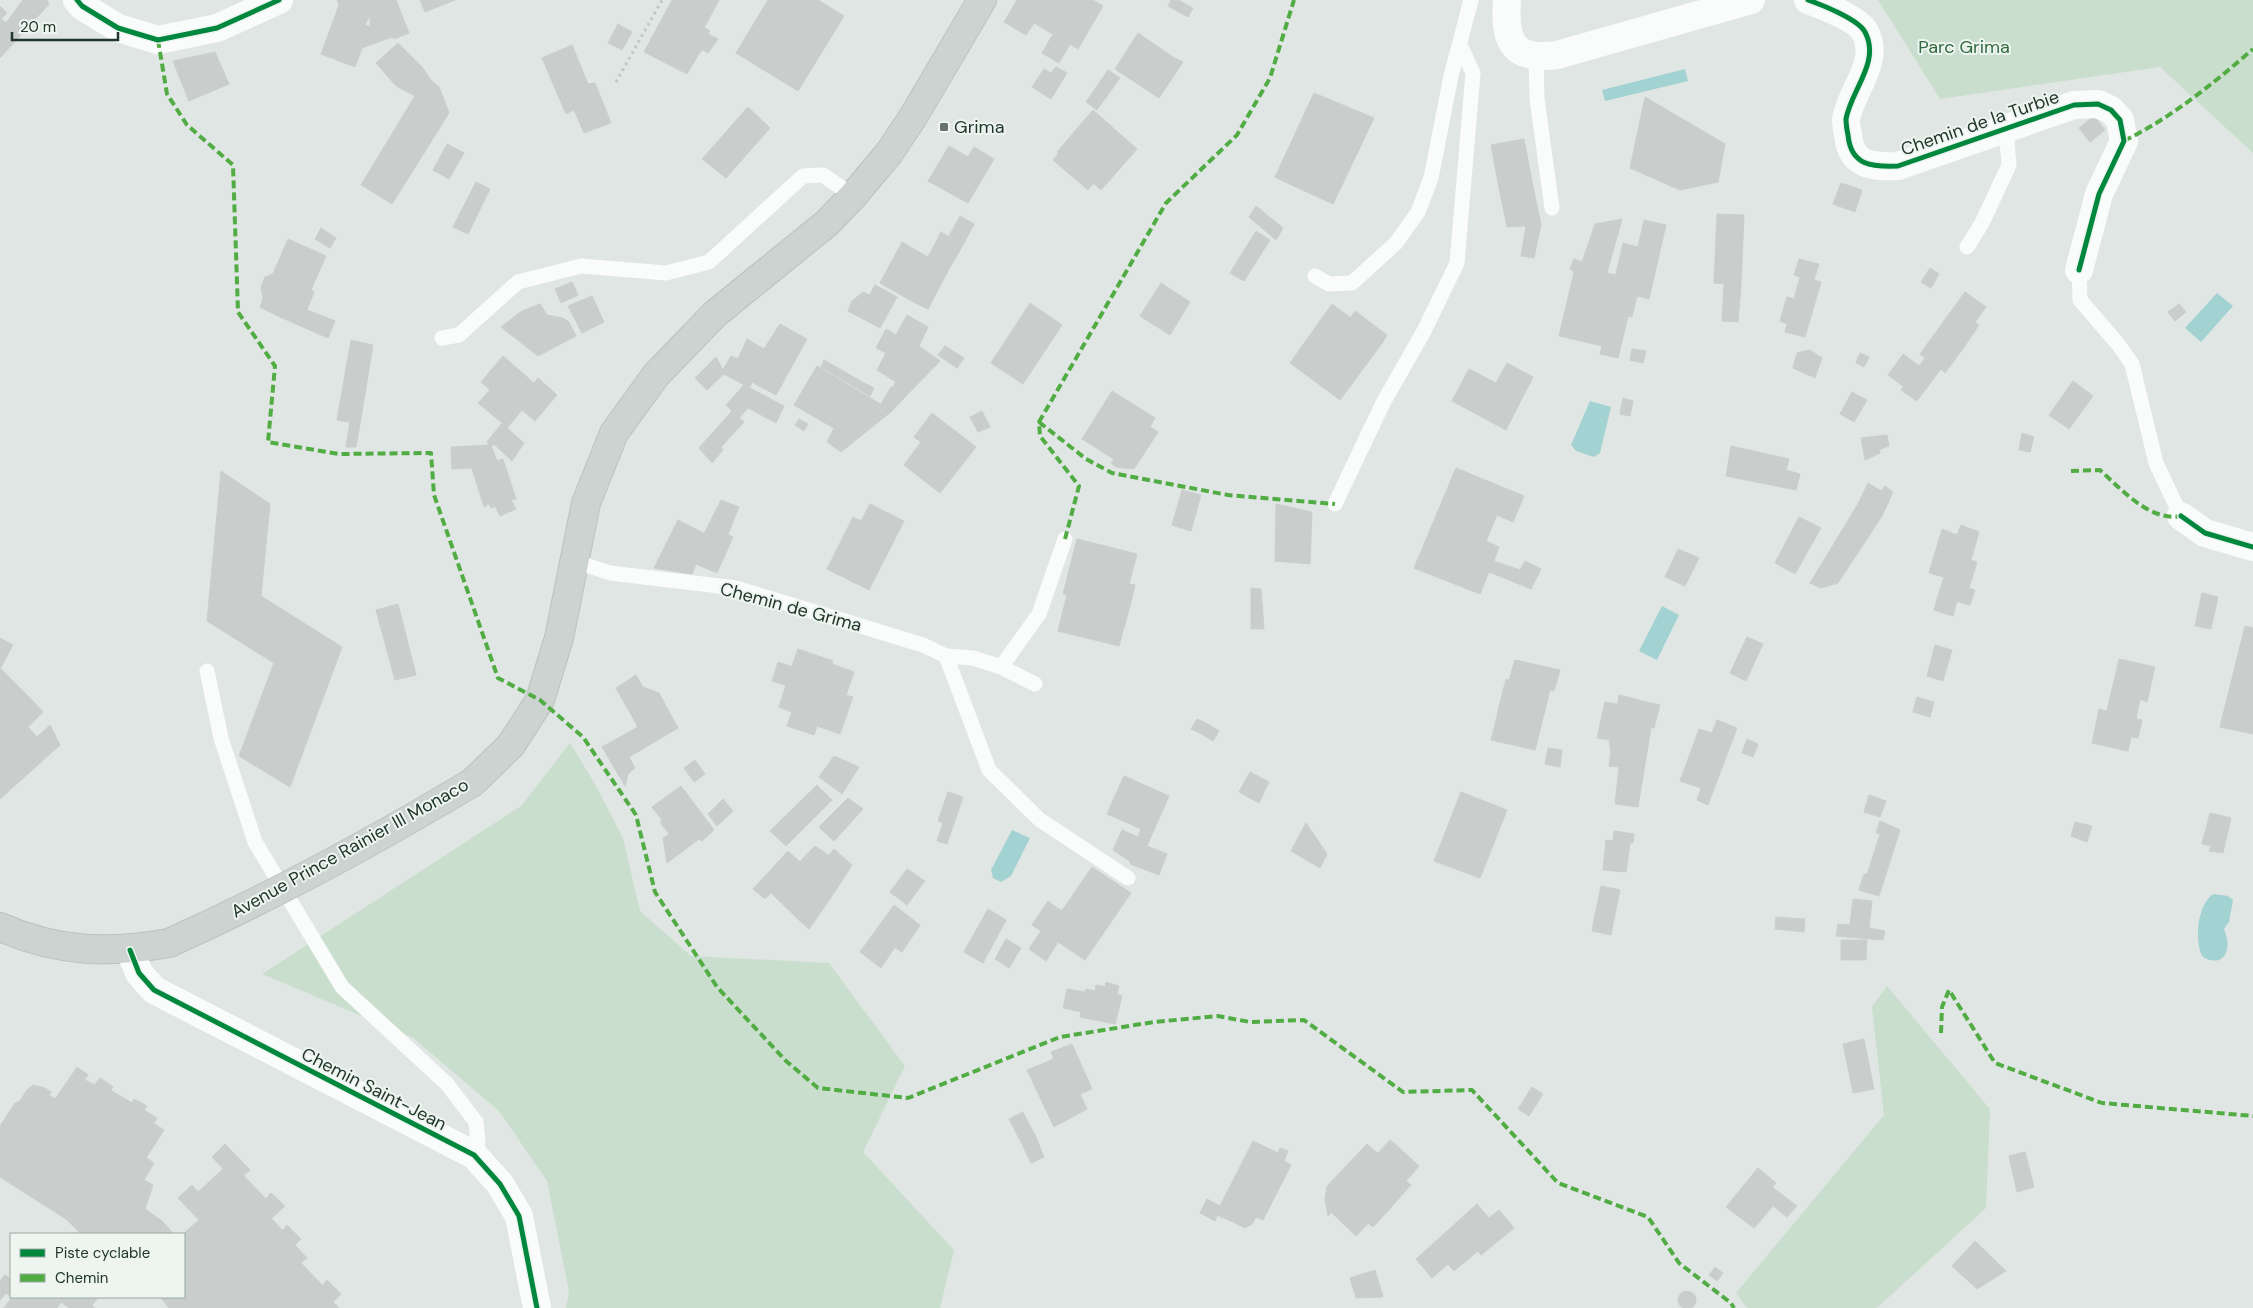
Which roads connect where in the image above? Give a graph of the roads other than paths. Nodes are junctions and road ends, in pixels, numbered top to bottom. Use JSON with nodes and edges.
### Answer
{"nodes":[{"id":1,"x":78,"y":0,"type":"edge"},
{"id":2,"x":279,"y":0,"type":"edge"},
{"id":3,"x":982,"y":0,"type":"edge"},
{"id":4,"x":1471,"y":0,"type":"edge"},
{"id":5,"x":1507,"y":0,"type":"edge"},
{"id":6,"x":1751,"y":0,"type":"edge"},
{"id":7,"x":1808,"y":0,"type":"edge"},
{"id":8,"x":1460,"y":45,"type":"junction"},
{"id":9,"x":1536,"y":58,"type":"junction"},
{"id":10,"x":2006,"y":129,"type":"junction"},
{"id":11,"x":853,"y":196,"type":"junction"},
{"id":12,"x":1552,"y":208,"type":"dead end"},
{"id":13,"x":1967,"y":247,"type":"dead end"},
{"id":14,"x":2079,"y":270,"type":"joint"},
{"id":15,"x":1315,"y":276,"type":"dead end"},
{"id":16,"x":442,"y":338,"type":"dead end"},
{"id":17,"x":1335,"y":504,"type":"dead end"},
{"id":18,"x":2181,"y":516,"type":"joint"},
{"id":19,"x":1065,"y":539,"type":"dead end"},
{"id":20,"x":2253,"y":547,"type":"edge"},
{"id":21,"x":574,"y":561,"type":"junction"},
{"id":22,"x":946,"y":656,"type":"junction"},
{"id":23,"x":1001,"y":667,"type":"junction"},
{"id":24,"x":207,"y":671,"type":"dead end"},
{"id":25,"x":1035,"y":684,"type":"dead end"},
{"id":26,"x":1128,"y":878,"type":"dead end"},
{"id":27,"x":0,"y":927,"type":"edge"},
{"id":28,"x":130,"y":950,"type":"junction"},
{"id":29,"x":474,"y":1155,"type":"junction"},
{"id":30,"x":537,"y":1308,"type":"edge"}],
"edges":[{"from":1,"to":2,"type":"street"},
{"from":3,"to":11,"type":"main road","name":"Avenue Prince Rainier III Monaco"},
{"from":4,"to":8,"type":"lane"},
{"from":5,"to":9,"type":"street"},
{"from":6,"to":9,"type":"street"},
{"from":7,"to":10,"type":"street","name":"Chemin de la Turbie"},
{"from":8,"to":15,"type":"lane"},
{"from":8,"to":17,"type":"lane"},
{"from":9,"to":12,"type":"lane"},
{"from":10,"to":13,"type":"lane"},
{"from":10,"to":14,"type":"street","name":"Chemin de la Turbie"},
{"from":11,"to":16,"type":"lane"},
{"from":11,"to":21,"type":"main road","name":"Avenue Prince Rainier III Monaco"},
{"from":14,"to":18,"type":"lane","name":"Chemin de la Turbie"},
{"from":18,"to":20,"type":"street","name":"Chemin de la Turbie"},
{"from":19,"to":23,"type":"lane"},
{"from":21,"to":22,"type":"lane","name":"Chemin de Grima"},
{"from":21,"to":28,"type":"main road","name":"Avenue Prince Rainier III Monaco","bridge":true},
{"from":22,"to":23,"type":"lane","name":"Chemin de Grima"},
{"from":22,"to":26,"type":"lane"},
{"from":23,"to":25,"type":"lane","name":"Chemin de Grima"},
{"from":24,"to":29,"type":"lane","name":"Chemin Saint-Jean"},
{"from":27,"to":28,"type":"main road","name":"Avenue Prince Rainier III Monaco"},
{"from":28,"to":29,"type":"street","name":"Chemin Saint-Jean"},
{"from":29,"to":30,"type":"street","name":"Chemin Saint-Jean"}]}
